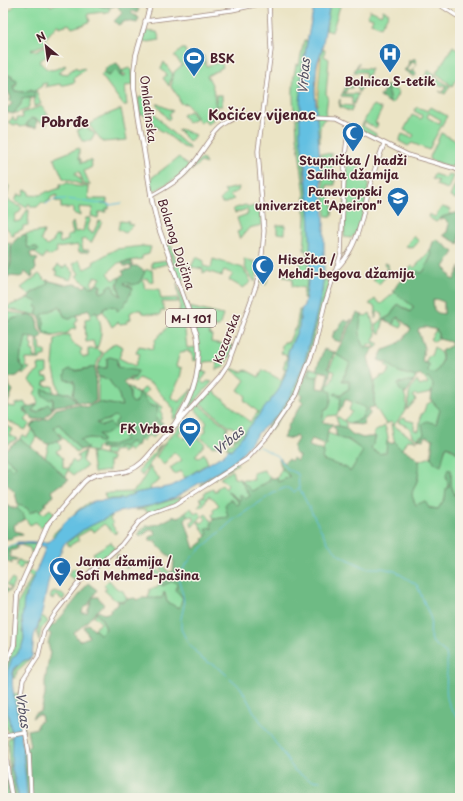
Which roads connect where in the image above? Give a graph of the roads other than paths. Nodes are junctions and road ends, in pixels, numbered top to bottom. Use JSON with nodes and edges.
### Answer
{"nodes":[{"id":1,"x":151,"y":3,"type":"edge"},
{"id":2,"x":259,"y":3,"type":"edge"},
{"id":3,"x":267,"y":3,"type":"edge"},
{"id":4,"x":439,"y":3,"type":"edge"},
{"id":5,"x":255,"y":5,"type":"junction"},
{"id":6,"x":460,"y":18,"type":"edge"},
{"id":7,"x":145,"y":21,"type":"junction"},
{"id":8,"x":262,"y":114,"type":"junction"},
{"id":9,"x":349,"y":125,"type":"junction"},
{"id":10,"x":384,"y":144,"type":"junction"},
{"id":11,"x":460,"y":163,"type":"edge"},
{"id":12,"x":459,"y":170,"type":"edge"},
{"id":13,"x":151,"y":196,"type":"junction"},
{"id":14,"x":341,"y":251,"type":"junction"},
{"id":15,"x":349,"y":254,"type":"junction"},
{"id":16,"x":338,"y":267,"type":"junction"},
{"id":17,"x":169,"y":433,"type":"junction"},
{"id":18,"x":3,"y":672,"type":"edge"},
{"id":19,"x":3,"y":726,"type":"edge"},
{"id":20,"x":24,"y":733,"type":"junction"},
{"id":21,"x":7,"y":736,"type":"junction"},
{"id":22,"x":12,"y":798,"type":"edge"},
{"id":23,"x":32,"y":798,"type":"edge"}],
"edges":[{"from":1,"to":7,"type":"main road","name":"Omladinska","number":"M-I 101"},
{"from":2,"to":5,"type":"street"},
{"from":3,"to":5,"type":"street"},
{"from":3,"to":8,"type":"street","name":"Kozarska"},
{"from":4,"to":6,"type":"street"},
{"from":5,"to":7,"type":"street"},
{"from":7,"to":13,"type":"main road","name":"Omladinska","number":"M-I 101"},
{"from":8,"to":9,"type":"street"},
{"from":8,"to":13,"type":"street"},
{"from":8,"to":17,"type":"street","name":"Kozarska"},
{"from":9,"to":10,"type":"street"},
{"from":9,"to":14,"type":"street"},
{"from":10,"to":12,"type":"street"},
{"from":10,"to":15,"type":"street"},
{"from":11,"to":12,"type":"street"},
{"from":13,"to":17,"type":"main road","name":"Bolanog Dojčina","number":"M-I 101"},
{"from":14,"to":15,"type":"street"},
{"from":14,"to":16,"type":"street"},
{"from":15,"to":16,"type":"street"},
{"from":16,"to":20,"type":"street"},
{"from":17,"to":18,"type":"main road","name":"Kozarska","number":"M-I 101"},
{"from":19,"to":21,"type":"main road"},
{"from":20,"to":21,"type":"street"},
{"from":20,"to":23,"type":"street"},
{"from":21,"to":22,"type":"main road"}]}
